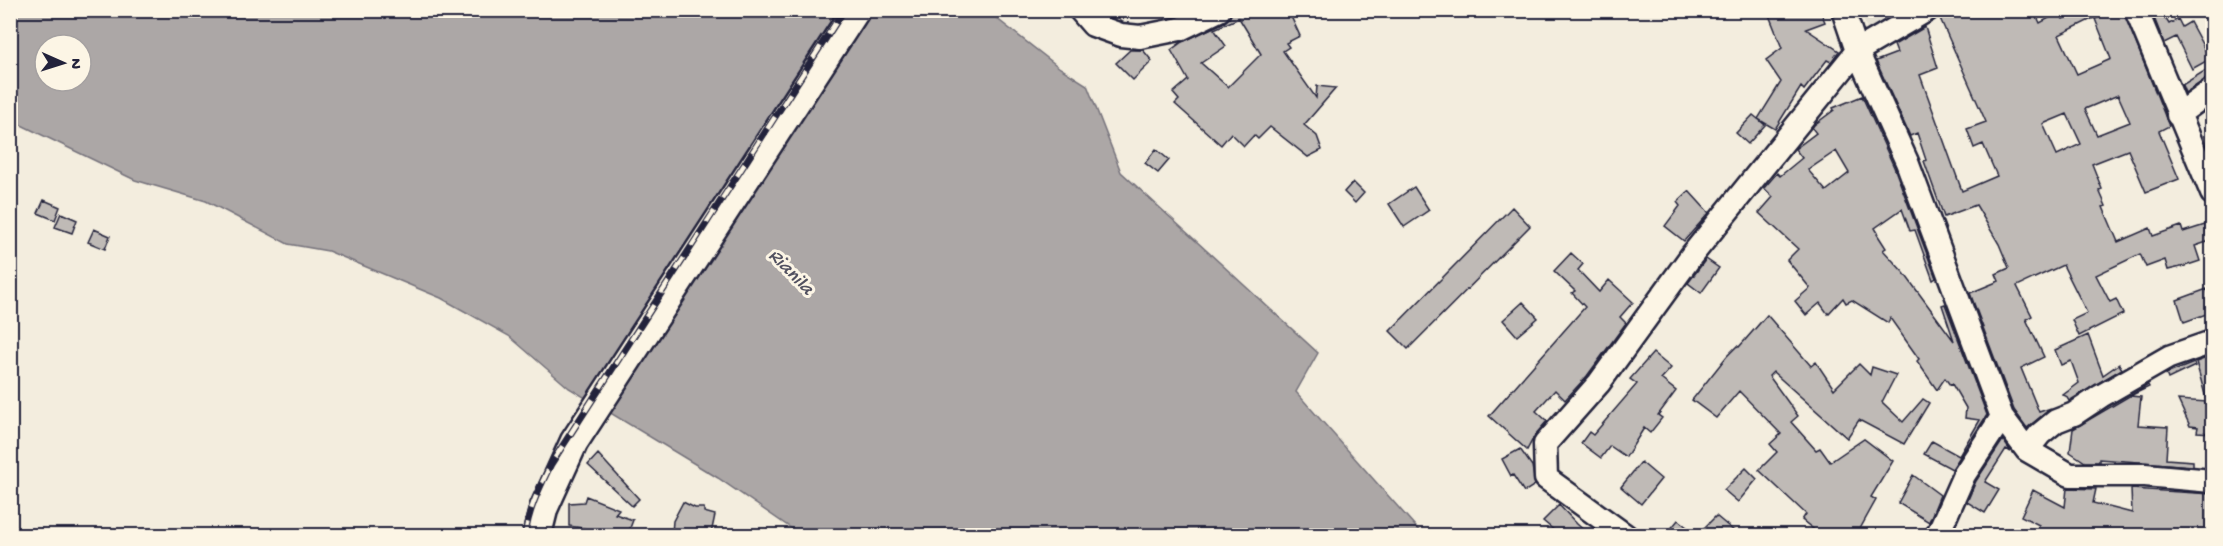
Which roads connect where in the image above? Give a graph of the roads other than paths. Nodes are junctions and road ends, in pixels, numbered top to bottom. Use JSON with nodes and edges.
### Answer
{"nodes":[{"id":1,"x":856,"y":10,"type":"edge"},
{"id":2,"x":1080,"y":10,"type":"edge"},
{"id":3,"x":1219,"y":10,"type":"edge"},
{"id":4,"x":1843,"y":10,"type":"edge"},
{"id":5,"x":1927,"y":10,"type":"edge"},
{"id":6,"x":2136,"y":10,"type":"edge"},
{"id":7,"x":1857,"y":51,"type":"junction"},
{"id":8,"x":2212,"y":90,"type":"edge"},
{"id":9,"x":2178,"y":115,"type":"junction"},
{"id":10,"x":2212,"y":193,"type":"edge"},
{"id":11,"x":2212,"y":342,"type":"edge"},
{"id":12,"x":2002,"y":417,"type":"junction"},
{"id":13,"x":2027,"y":450,"type":"junction"},
{"id":14,"x":2212,"y":481,"type":"edge"},
{"id":15,"x":537,"y":536,"type":"edge"},
{"id":16,"x":1626,"y":536,"type":"edge"},
{"id":17,"x":1937,"y":536,"type":"edge"}],
"edges":[{"from":1,"to":15,"type":"main road"},
{"from":2,"to":3,"type":"street"},
{"from":4,"to":7,"type":"street"},
{"from":5,"to":7,"type":"street"},
{"from":6,"to":9,"type":"street"},
{"from":7,"to":12,"type":"street"},
{"from":7,"to":16,"type":"street"},
{"from":8,"to":9,"type":"street"},
{"from":9,"to":10,"type":"street"},
{"from":11,"to":13,"type":"street"},
{"from":12,"to":13,"type":"street"},
{"from":12,"to":17,"type":"street"},
{"from":13,"to":14,"type":"street"}]}
